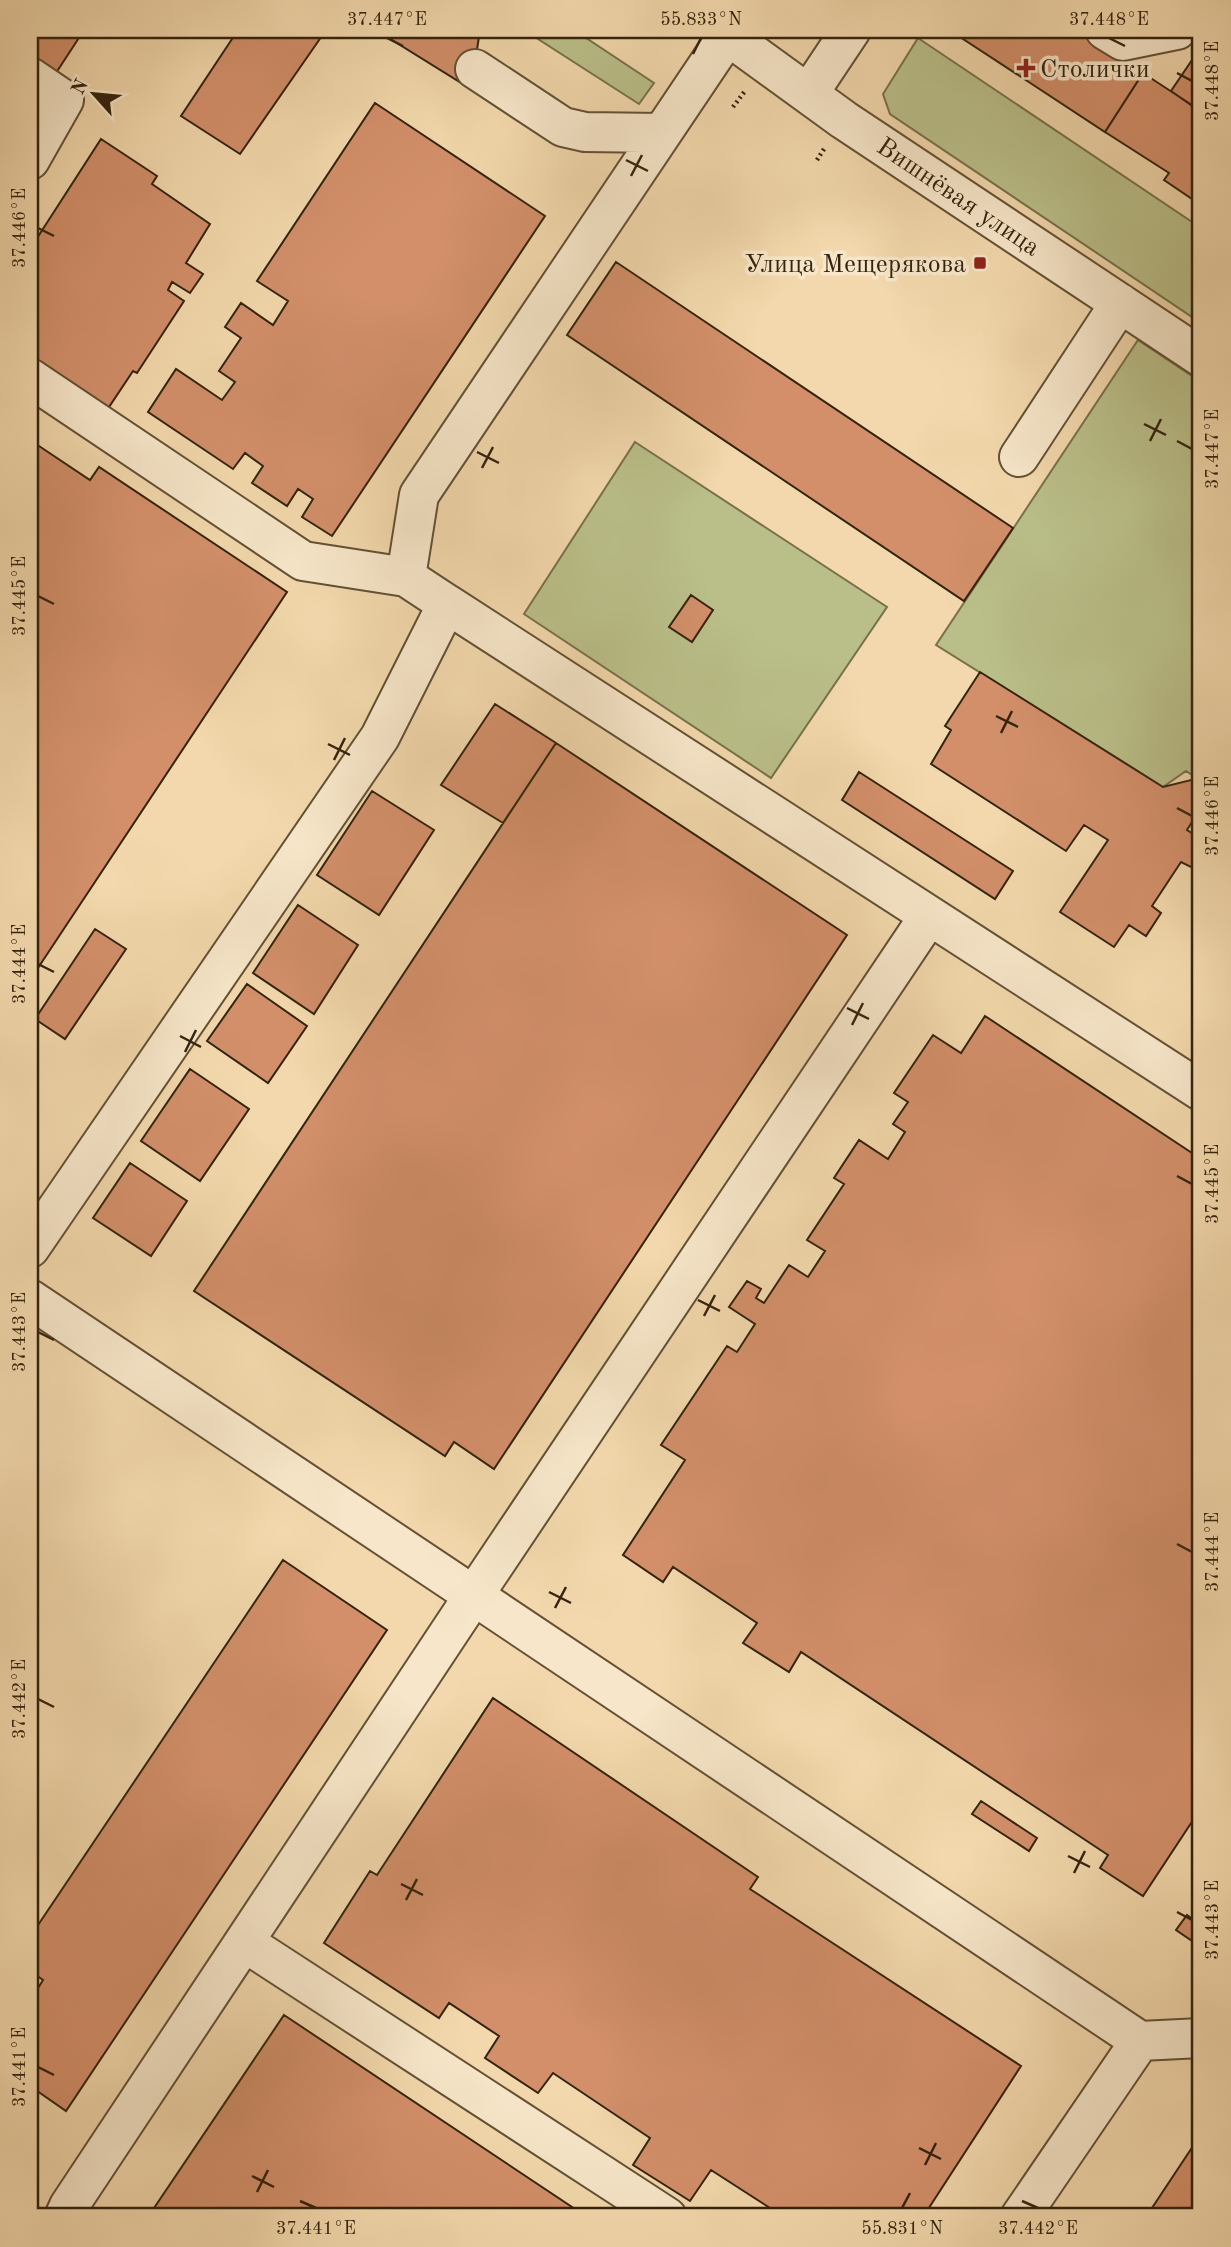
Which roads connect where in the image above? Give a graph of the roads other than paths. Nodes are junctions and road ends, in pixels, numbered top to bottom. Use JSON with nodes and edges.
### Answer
{"nodes":[{"id":1,"x":851,"y":30,"type":"edge"},
{"id":2,"x":1105,"y":30,"type":"edge"},
{"id":3,"x":1177,"y":30,"type":"edge"},
{"id":4,"x":1194,"y":30,"type":"edge"},
{"id":5,"x":724,"y":32,"type":"edge"},
{"id":6,"x":1201,"y":34,"type":"edge"},
{"id":7,"x":475,"y":69,"type":"dead end"},
{"id":8,"x":30,"y":77,"type":"edge"},
{"id":9,"x":809,"y":93,"type":"junction"},
{"id":10,"x":662,"y":133,"type":"junction"},
{"id":11,"x":30,"y":160,"type":"edge"},
{"id":12,"x":1120,"y":303,"type":"junction"},
{"id":13,"x":1201,"y":357,"type":"edge"},
{"id":14,"x":30,"y":378,"type":"edge"},
{"id":15,"x":1019,"y":457,"type":"dead end"},
{"id":16,"x":406,"y":577,"type":"junction"},
{"id":17,"x":447,"y":604,"type":"junction"},
{"id":18,"x":929,"y":916,"type":"junction"},
{"id":19,"x":1201,"y":1091,"type":"edge"},
{"id":20,"x":30,"y":1248,"type":"edge"},
{"id":21,"x":30,"y":1299,"type":"edge"},
{"id":22,"x":474,"y":1595,"type":"junction"},
{"id":23,"x":244,"y":1942,"type":"junction"},
{"id":24,"x":1201,"y":2038,"type":"edge"},
{"id":25,"x":1140,"y":2041,"type":"junction"},
{"id":26,"x":64,"y":2217,"type":"edge"},
{"id":27,"x":667,"y":2217,"type":"edge"},
{"id":28,"x":1020,"y":2217,"type":"edge"}],
"edges":[{"from":1,"to":9,"type":"street"},
{"from":2,"to":3,"type":"street"},
{"from":4,"to":6,"type":"street"},
{"from":5,"to":9,"type":"street","name":"Вишнёвая улица"},
{"from":5,"to":10,"type":"street"},
{"from":7,"to":10,"type":"street"},
{"from":8,"to":11,"type":"street"},
{"from":9,"to":12,"type":"street","name":"Вишнёвая улица"},
{"from":10,"to":16,"type":"street"},
{"from":12,"to":13,"type":"street","name":"Вишнёвая улица"},
{"from":12,"to":15,"type":"street"},
{"from":14,"to":16,"type":"street"},
{"from":16,"to":17,"type":"street"},
{"from":17,"to":18,"type":"street"},
{"from":17,"to":20,"type":"street"},
{"from":18,"to":19,"type":"street"},
{"from":18,"to":22,"type":"street"},
{"from":21,"to":22,"type":"street"},
{"from":22,"to":23,"type":"street"},
{"from":22,"to":25,"type":"street"},
{"from":23,"to":26,"type":"street"},
{"from":23,"to":27,"type":"street"},
{"from":24,"to":25,"type":"street"},
{"from":25,"to":28,"type":"street"}]}
